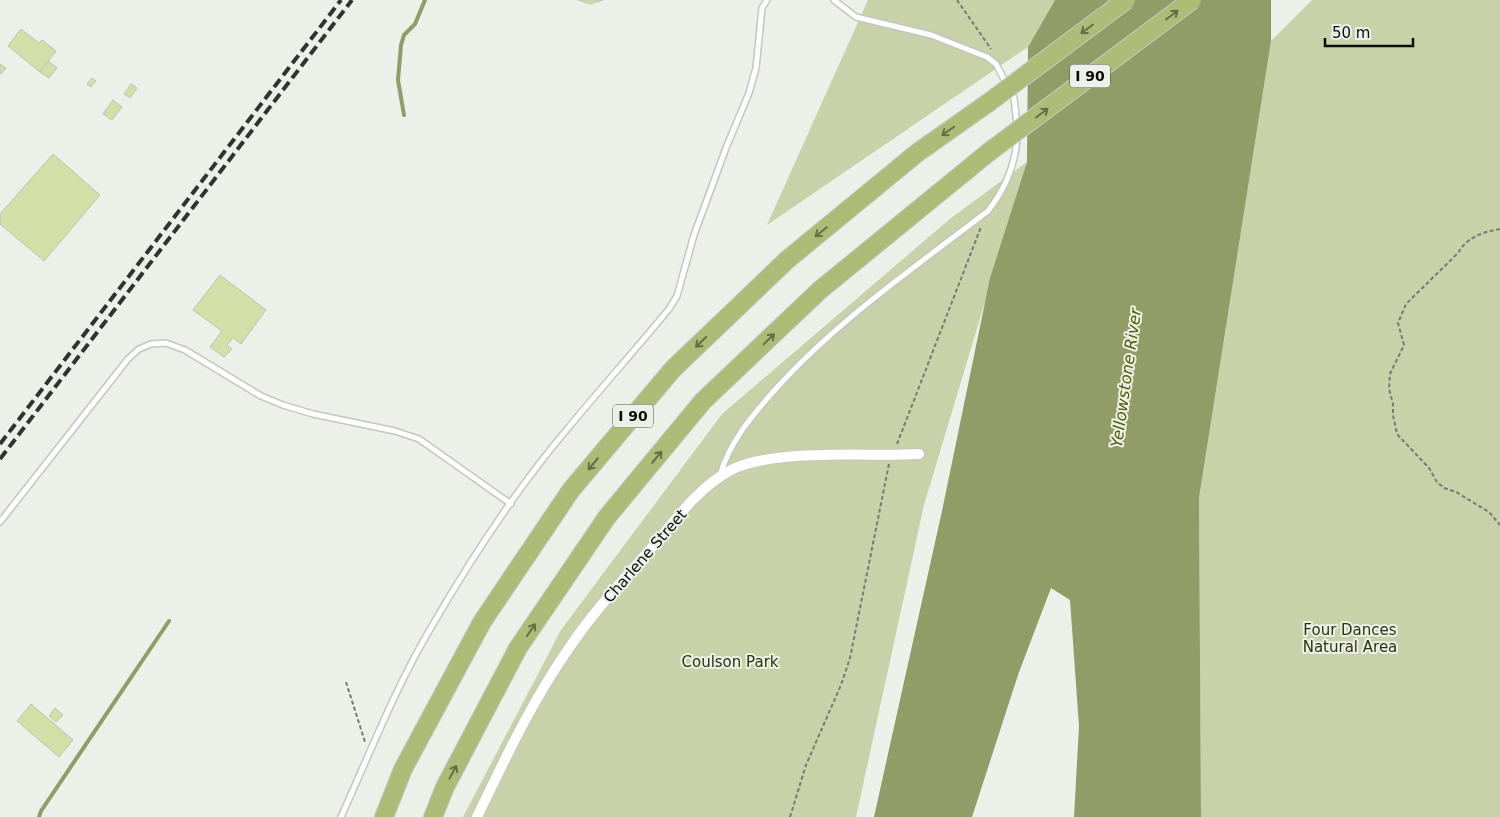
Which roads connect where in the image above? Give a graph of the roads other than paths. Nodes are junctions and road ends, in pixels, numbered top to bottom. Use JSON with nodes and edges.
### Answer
{"nodes":[{"id":1,"x":767,"y":0,"type":"edge"},
{"id":2,"x":834,"y":0,"type":"edge"},
{"id":3,"x":1126,"y":0,"type":"edge"},
{"id":4,"x":1192,"y":0,"type":"edge"},
{"id":5,"x":918,"y":454,"type":"dead end"},
{"id":6,"x":719,"y":478,"type":"junction"},
{"id":7,"x":511,"y":504,"type":"junction"},
{"id":8,"x":0,"y":522,"type":"edge"},
{"id":9,"x":341,"y":817,"type":"edge"},
{"id":10,"x":384,"y":817,"type":"edge"},
{"id":11,"x":433,"y":817,"type":"edge"},
{"id":12,"x":477,"y":817,"type":"edge"}],
"edges":[{"from":1,"to":7,"type":"lane"},
{"from":2,"to":6,"type":"lane"},
{"from":3,"to":10,"type":"highway","number":"I 90","one_way":true,"bridge":true},
{"from":11,"to":4,"type":"highway","number":"I 90","one_way":true,"bridge":true},
{"from":5,"to":6,"type":"street","name":"Charlene Street"},
{"from":6,"to":12,"type":"street","name":"Charlene Street"},
{"from":7,"to":8,"type":"lane"},
{"from":7,"to":9,"type":"lane"}]}
